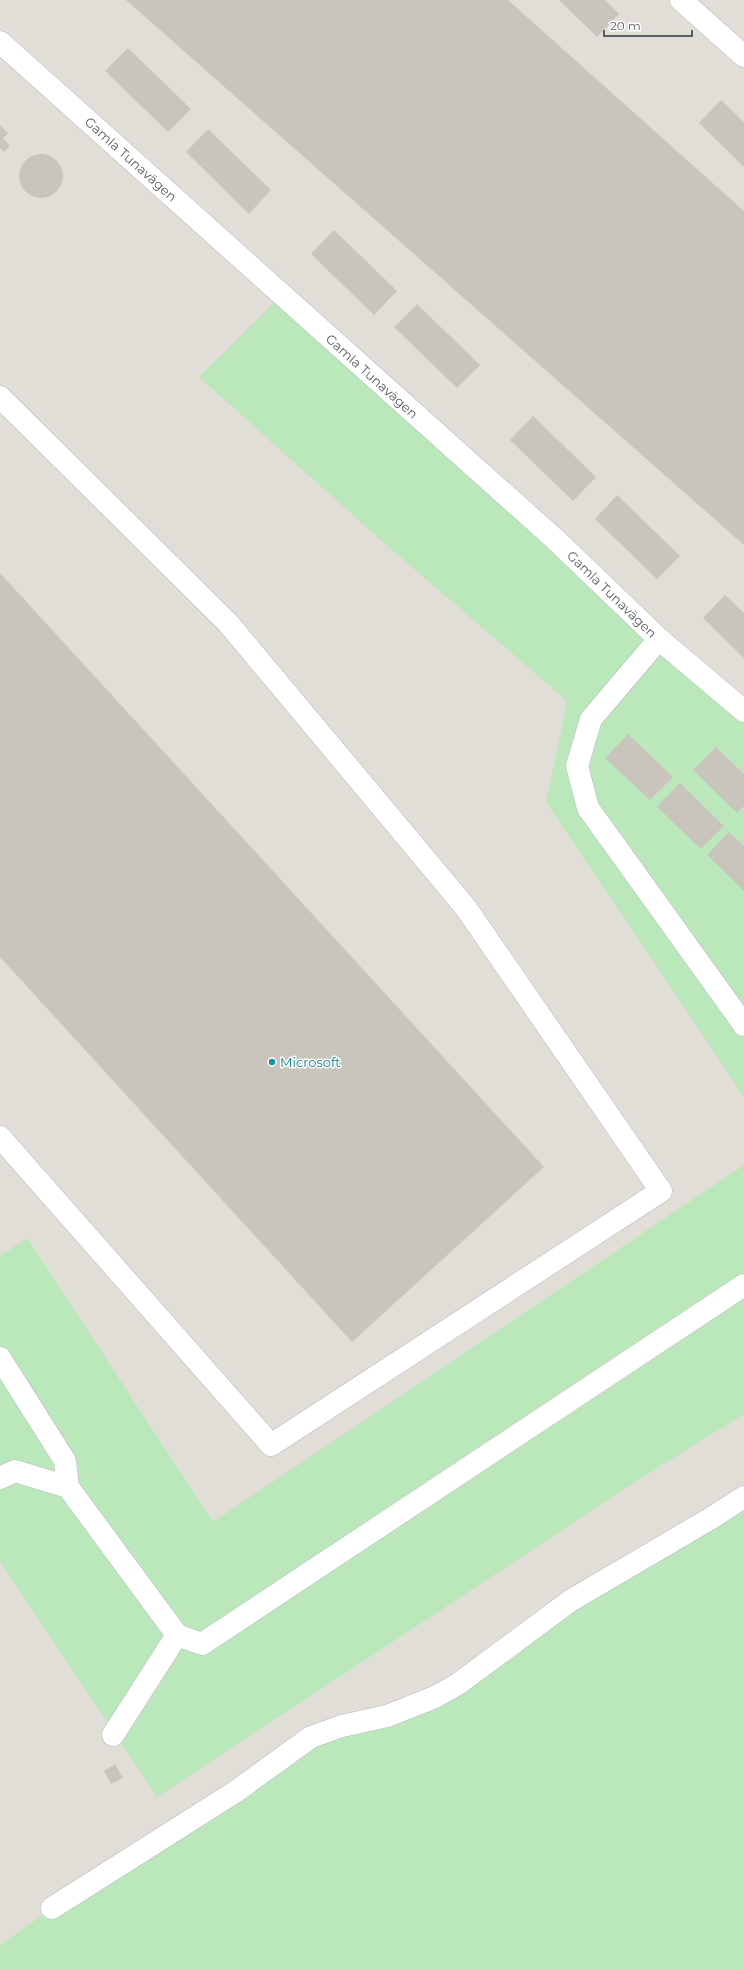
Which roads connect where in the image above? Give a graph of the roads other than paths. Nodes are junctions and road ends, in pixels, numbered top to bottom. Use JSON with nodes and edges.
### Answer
{"nodes":[{"id":1,"x":681,"y":0,"type":"edge"},
{"id":2,"x":0,"y":42,"type":"edge"},
{"id":3,"x":744,"y":56,"type":"edge"},
{"id":4,"x":0,"y":397,"type":"edge"},
{"id":5,"x":659,"y":639,"type":"junction"},
{"id":6,"x":744,"y":711,"type":"edge"},
{"id":7,"x":744,"y":1025,"type":"edge"},
{"id":8,"x":0,"y":1137,"type":"edge"},
{"id":9,"x":744,"y":1285,"type":"edge"},
{"id":10,"x":0,"y":1358,"type":"edge"},
{"id":11,"x":0,"y":1478,"type":"edge"},
{"id":12,"x":68,"y":1487,"type":"junction"},
{"id":13,"x":744,"y":1497,"type":"edge"},
{"id":14,"x":177,"y":1635,"type":"junction"},
{"id":15,"x":113,"y":1735,"type":"dead end"},
{"id":16,"x":52,"y":1908,"type":"dead end"}],
"edges":[{"from":1,"to":3,"type":"lane"},
{"from":2,"to":5,"type":"lane","name":"Gamla Tunavägen"},
{"from":4,"to":8,"type":"lane"},
{"from":5,"to":6,"type":"lane","name":"Gamla Tunavägen"},
{"from":5,"to":7,"type":"lane"},
{"from":9,"to":14,"type":"lane"},
{"from":10,"to":12,"type":"lane"},
{"from":11,"to":12,"type":"lane"},
{"from":12,"to":14,"type":"lane"},
{"from":13,"to":16,"type":"lane"},
{"from":14,"to":15,"type":"lane"}]}
